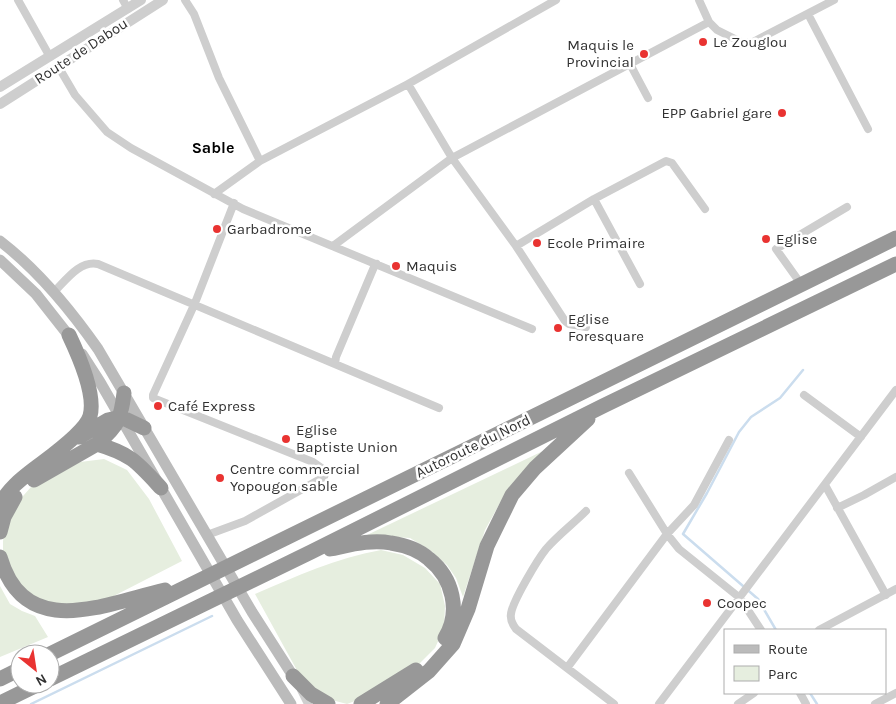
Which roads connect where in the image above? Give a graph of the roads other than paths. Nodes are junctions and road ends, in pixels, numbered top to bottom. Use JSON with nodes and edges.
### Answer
{"nodes":[{"id":1,"x":18,"y":0,"type":"edge"},
{"id":2,"x":141,"y":0,"type":"edge"},
{"id":3,"x":163,"y":0,"type":"edge"},
{"id":4,"x":186,"y":0,"type":"edge"},
{"id":5,"x":556,"y":0,"type":"edge"},
{"id":6,"x":699,"y":0,"type":"edge"},
{"id":7,"x":834,"y":0,"type":"edge"},
{"id":8,"x":125,"y":4,"type":"edge"},
{"id":9,"x":808,"y":14,"type":"junction"},
{"id":10,"x":709,"y":22,"type":"junction"},
{"id":11,"x":50,"y":57,"type":"junction"},
{"id":12,"x":630,"y":64,"type":"junction"},
{"id":13,"x":58,"y":66,"type":"junction"},
{"id":14,"x":408,"y":84,"type":"junction"},
{"id":15,"x":0,"y":87,"type":"edge"},
{"id":16,"x":648,"y":98,"type":"dead end"},
{"id":17,"x":0,"y":104,"type":"edge"},
{"id":18,"x":868,"y":129,"type":"dead end"},
{"id":19,"x":452,"y":158,"type":"junction"},
{"id":20,"x":260,"y":161,"type":"junction"},
{"id":21,"x":214,"y":194,"type":"junction"},
{"id":22,"x":594,"y":199,"type":"junction"},
{"id":23,"x":234,"y":203,"type":"junction"},
{"id":24,"x":847,"y":207,"type":"dead end"},
{"id":25,"x":705,"y":209,"type":"dead end"},
{"id":26,"x":896,"y":238,"type":"edge"},
{"id":27,"x":0,"y":241,"type":"edge"},
{"id":28,"x":333,"y":246,"type":"junction"},
{"id":29,"x":516,"y":246,"type":"junction"},
{"id":30,"x":0,"y":260,"type":"edge"},
{"id":31,"x":377,"y":264,"type":"junction"},
{"id":32,"x":896,"y":264,"type":"edge"},
{"id":33,"x":640,"y":284,"type":"dead end"},
{"id":34,"x":801,"y":284,"type":"junction"},
{"id":35,"x":54,"y":292,"type":"junction"},
{"id":36,"x":195,"y":303,"type":"junction"},
{"id":37,"x":586,"y":327,"type":"dead end"},
{"id":38,"x":532,"y":329,"type":"dead end"},
{"id":39,"x":69,"y":335,"type":"junction"},
{"id":40,"x":335,"y":364,"type":"junction"},
{"id":41,"x":896,"y":390,"type":"edge"},
{"id":42,"x":124,"y":393,"type":"junction"},
{"id":43,"x":804,"y":395,"type":"dead end"},
{"id":44,"x":603,"y":406,"type":"junction"},
{"id":45,"x":439,"y":408,"type":"dead end"},
{"id":46,"x":121,"y":417,"type":"junction"},
{"id":47,"x":144,"y":428,"type":"junction"},
{"id":48,"x":861,"y":436,"type":"junction"},
{"id":49,"x":729,"y":440,"type":"dead end"},
{"id":50,"x":97,"y":444,"type":"junction"},
{"id":51,"x":61,"y":448,"type":"junction"},
{"id":52,"x":629,"y":473,"type":"dead end"},
{"id":53,"x":896,"y":477,"type":"edge"},
{"id":54,"x":825,"y":485,"type":"junction"},
{"id":55,"x":161,"y":488,"type":"junction"},
{"id":56,"x":0,"y":505,"type":"edge"},
{"id":57,"x":837,"y":508,"type":"junction"},
{"id":58,"x":586,"y":511,"type":"dead end"},
{"id":59,"x":0,"y":532,"type":"edge"},
{"id":60,"x":668,"y":534,"type":"junction"},
{"id":61,"x":208,"y":537,"type":"junction"},
{"id":62,"x":312,"y":552,"type":"junction"},
{"id":63,"x":0,"y":557,"type":"edge"},
{"id":64,"x":191,"y":584,"type":"junction"},
{"id":65,"x":896,"y":589,"type":"edge"},
{"id":66,"x":886,"y":595,"type":"junction"},
{"id":67,"x":740,"y":598,"type":"junction"},
{"id":68,"x":760,"y":629,"type":"edge"},
{"id":69,"x":821,"y":629,"type":"edge"},
{"id":70,"x":60,"y":649,"type":"edge"},
{"id":71,"x":567,"y":668,"type":"junction"},
{"id":72,"x":60,"y":673,"type":"edge"},
{"id":73,"x":293,"y":676,"type":"junction"},
{"id":74,"x":896,"y":693,"type":"edge"},
{"id":75,"x":18,"y":694,"type":"edge"},
{"id":76,"x":753,"y":694,"type":"edge"},
{"id":77,"x":0,"y":703,"type":"edge"},
{"id":78,"x":292,"y":704,"type":"edge"},
{"id":79,"x":308,"y":704,"type":"edge"},
{"id":80,"x":328,"y":704,"type":"edge"},
{"id":81,"x":361,"y":704,"type":"edge"},
{"id":82,"x":387,"y":704,"type":"edge"},
{"id":83,"x":614,"y":704,"type":"edge"},
{"id":84,"x":659,"y":704,"type":"edge"},
{"id":85,"x":738,"y":704,"type":"edge"},
{"id":86,"x":875,"y":704,"type":"edge"}],
"edges":[{"from":1,"to":11,"type":"street"},
{"from":2,"to":8,"type":"street","name":"Route de Dabou"},
{"from":3,"to":13,"type":"street","name":"Route de Dabou"},
{"from":4,"to":20,"type":"street"},
{"from":5,"to":14,"type":"street"},
{"from":6,"to":10,"type":"street"},
{"from":7,"to":9,"type":"street"},
{"from":8,"to":11,"type":"street","name":"Route de Dabou"},
{"from":9,"to":10,"type":"street"},
{"from":9,"to":18,"type":"street"},
{"from":10,"to":12,"type":"street"},
{"from":11,"to":15,"type":"street","name":"Route de Dabou"},
{"from":12,"to":16,"type":"street"},
{"from":12,"to":19,"type":"street"},
{"from":13,"to":17,"type":"street","name":"Route de Dabou"},
{"from":13,"to":21,"type":"street"},
{"from":14,"to":19,"type":"street"},
{"from":14,"to":20,"type":"street"},
{"from":19,"to":28,"type":"street"},
{"from":19,"to":29,"type":"street"},
{"from":20,"to":21,"type":"street"},
{"from":21,"to":23,"type":"street"},
{"from":22,"to":25,"type":"street"},
{"from":22,"to":29,"type":"street"},
{"from":22,"to":33,"type":"street"},
{"from":23,"to":28,"type":"street"},
{"from":23,"to":36,"type":"street"},
{"from":24,"to":34,"type":"street"},
{"from":26,"to":34,"type":"highway","name":"Autoroute du Nord"},
{"from":27,"to":35,"type":"main road"},
{"from":28,"to":31,"type":"street"},
{"from":29,"to":37,"type":"street"},
{"from":30,"to":39,"type":"main road"},
{"from":31,"to":38,"type":"street"},
{"from":31,"to":40,"type":"street"},
{"from":32,"to":44,"type":"highway","name":"Autoroute du Nord"},
{"from":34,"to":64,"type":"highway","name":"Autoroute du Nord"},
{"from":35,"to":36,"type":"street"},
{"from":35,"to":42,"type":"main road"},
{"from":36,"to":40,"type":"street"},
{"from":36,"to":61,"type":"street"},
{"from":39,"to":46,"type":"main road"},
{"from":39,"to":51,"type":"highway"},
{"from":40,"to":45,"type":"street"},
{"from":41,"to":48,"type":"street"},
{"from":42,"to":46,"type":"highway"},
{"from":42,"to":47,"type":"main road"},
{"from":43,"to":48,"type":"street"},
{"from":44,"to":62,"type":"highway","name":"Autoroute du Nord"},
{"from":44,"to":82,"type":"highway"},
{"from":46,"to":47,"type":"highway"},
{"from":46,"to":50,"type":"highway"},
{"from":46,"to":51,"type":"highway"},
{"from":46,"to":55,"type":"main road"},
{"from":47,"to":61,"type":"main road"},
{"from":48,"to":54,"type":"street"},
{"from":49,"to":60,"type":"street"},
{"from":50,"to":55,"type":"highway"},
{"from":50,"to":59,"type":"highway"},
{"from":51,"to":56,"type":"highway"},
{"from":52,"to":60,"type":"street"},
{"from":53,"to":57,"type":"street"},
{"from":54,"to":57,"type":"street"},
{"from":54,"to":67,"type":"street"},
{"from":55,"to":78,"type":"main road"},
{"from":57,"to":66,"type":"street"},
{"from":58,"to":71,"type":"street"},
{"from":60,"to":67,"type":"street"},
{"from":60,"to":71,"type":"street"},
{"from":61,"to":73,"type":"main road"},
{"from":62,"to":72,"type":"highway","name":"Autoroute du Nord"},
{"from":62,"to":81,"type":"highway"},
{"from":63,"to":64,"type":"highway"},
{"from":64,"to":70,"type":"highway","name":"Autoroute du Nord"},
{"from":65,"to":66,"type":"street"},
{"from":66,"to":69,"type":"street"},
{"from":67,"to":68,"type":"street"},
{"from":67,"to":84,"type":"street"},
{"from":71,"to":83,"type":"street"},
{"from":73,"to":79,"type":"street"},
{"from":73,"to":80,"type":"highway"},
{"from":74,"to":86,"type":"street"},
{"from":75,"to":77,"type":"highway"},
{"from":76,"to":85,"type":"street"}]}
